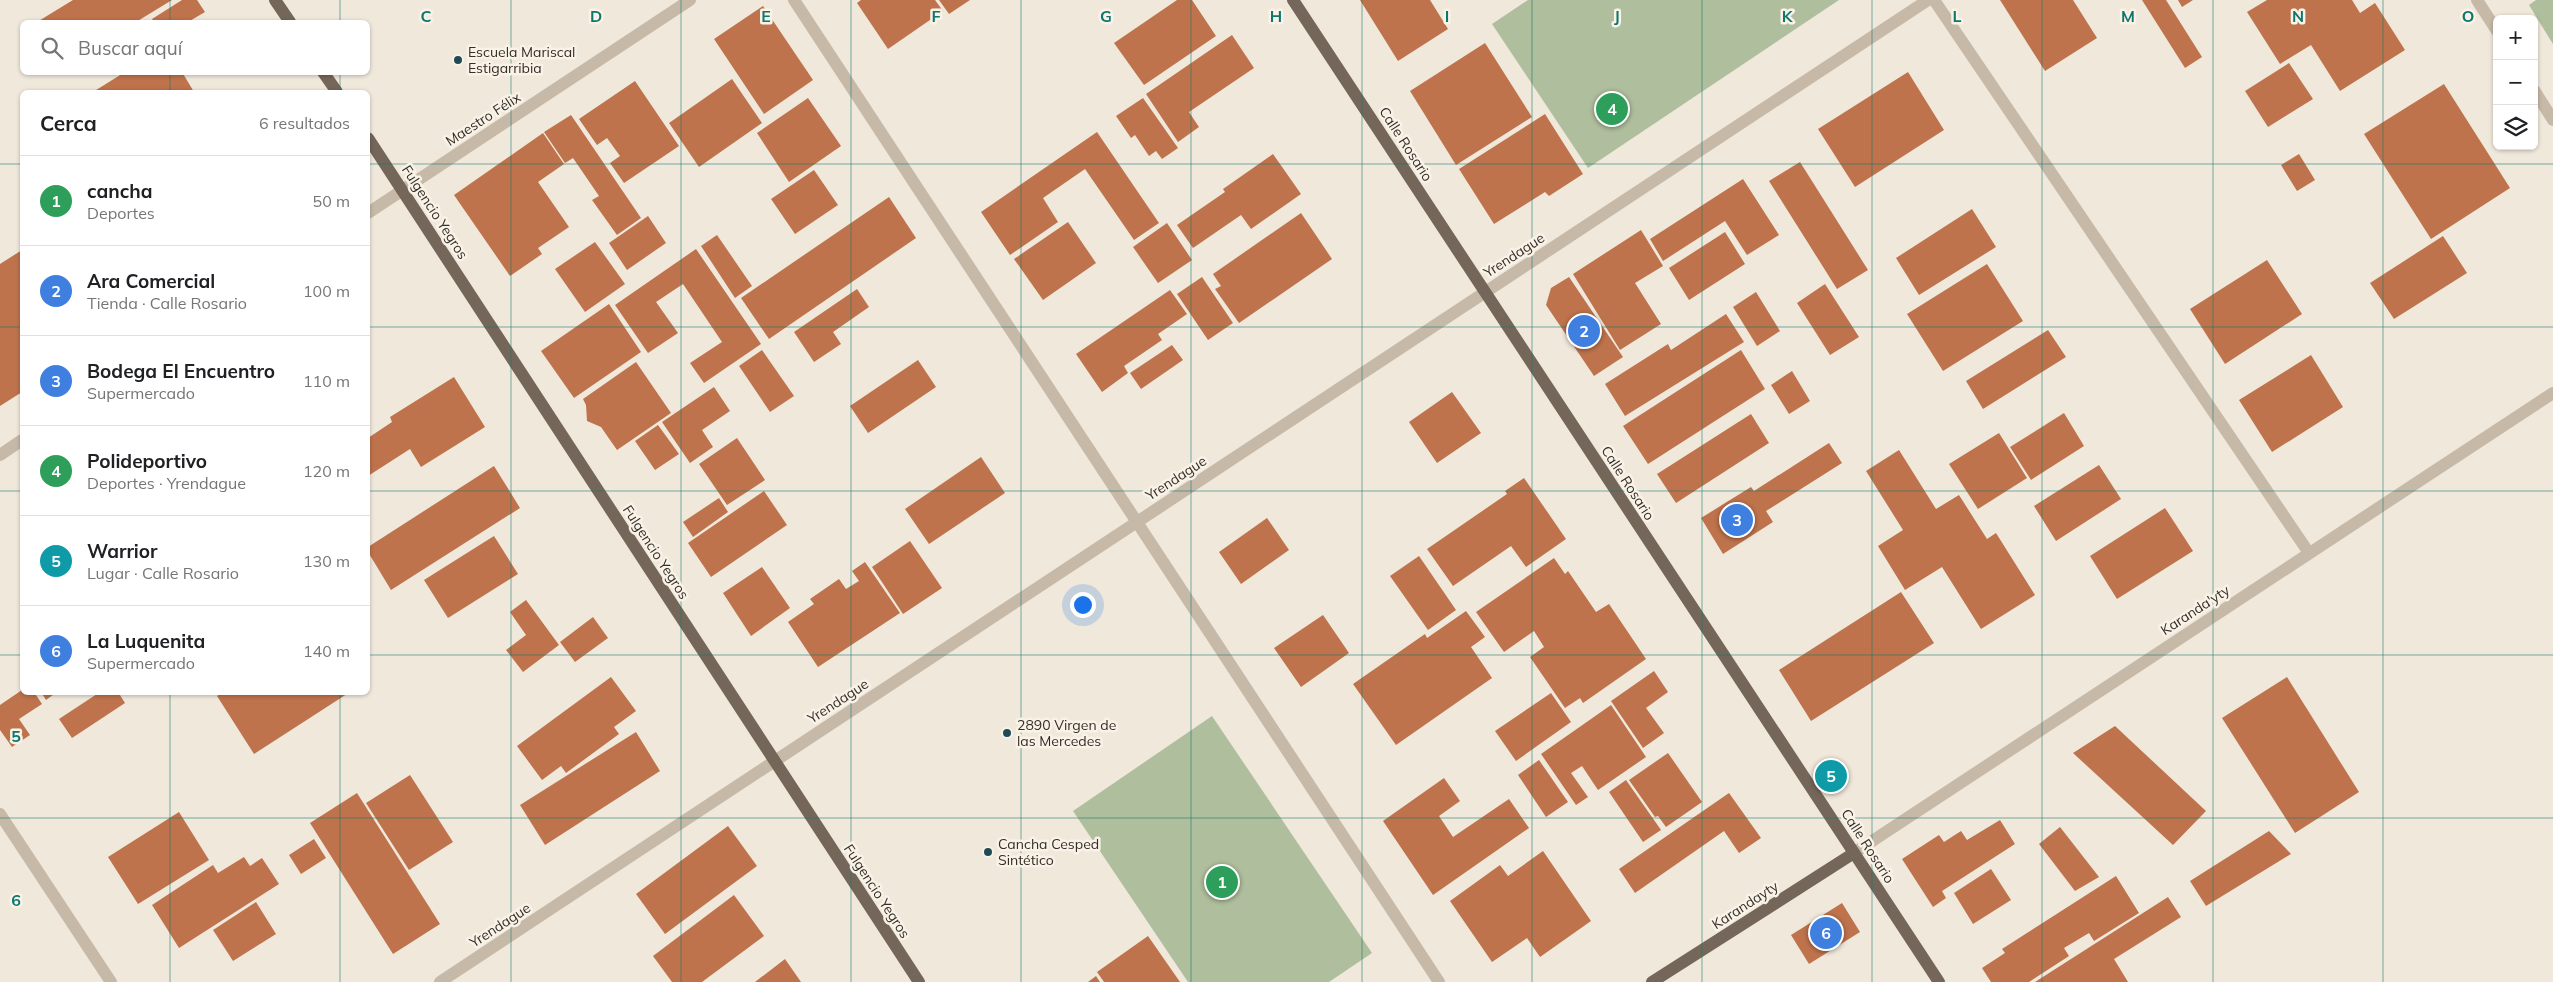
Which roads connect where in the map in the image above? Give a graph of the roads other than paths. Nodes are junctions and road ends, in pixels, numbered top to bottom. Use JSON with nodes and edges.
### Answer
{"nodes":[{"id":1,"x":275,"y":0,"type":"edge"},
{"id":2,"x":690,"y":0,"type":"edge"},
{"id":3,"x":794,"y":0,"type":"edge"},
{"id":4,"x":1293,"y":0,"type":"edge"},
{"id":5,"x":1928,"y":0,"type":"edge"},
{"id":6,"x":1934,"y":0,"type":"edge"},
{"id":7,"x":2477,"y":0,"type":"edge"},
{"id":8,"x":289,"y":20,"type":"edge"},
{"id":9,"x":2493,"y":25,"type":"edge"},
{"id":10,"x":326,"y":75,"type":"edge"},
{"id":11,"x":336,"y":90,"type":"edge"},
{"id":12,"x":2538,"y":96,"type":"edge"},
{"id":13,"x":2553,"y":120,"type":"edge"},
{"id":14,"x":370,"y":141,"type":"edge"},
{"id":15,"x":402,"y":190,"type":"junction"},
{"id":16,"x":370,"y":212,"type":"edge"},
{"id":17,"x":1485,"y":292,"type":"junction"},
{"id":18,"x":2553,"y":393,"type":"edge"},
{"id":19,"x":20,"y":441,"type":"edge"},
{"id":20,"x":0,"y":455,"type":"edge"},
{"id":21,"x":1137,"y":522,"type":"junction"},
{"id":22,"x":2309,"y":553,"type":"junction"},
{"id":23,"x":775,"y":761,"type":"junction"},
{"id":24,"x":0,"y":814,"type":"edge"},
{"id":25,"x":1854,"y":853,"type":"junction"},
{"id":26,"x":111,"y":982,"type":"edge"},
{"id":27,"x":440,"y":982,"type":"edge"},
{"id":28,"x":919,"y":982,"type":"edge"},
{"id":29,"x":1439,"y":982,"type":"edge"},
{"id":30,"x":1652,"y":982,"type":"edge"},
{"id":31,"x":1939,"y":982,"type":"edge"}],
"edges":[{"from":1,"to":8,"type":"main road"},
{"from":2,"to":15,"type":"street","name":"Maestro Félix"},
{"from":3,"to":21,"type":"street"},
{"from":4,"to":17,"type":"main road","name":"Calle Rosario"},
{"from":5,"to":17,"type":"street","name":"Yrendague"},
{"from":6,"to":22,"type":"street"},
{"from":7,"to":9,"type":"street"},
{"from":10,"to":11,"type":"main road"},
{"from":12,"to":13,"type":"street"},
{"from":14,"to":15,"type":"main road","name":"Fulgencio Yegros"},
{"from":15,"to":16,"type":"street","name":"Maestro Félix"},
{"from":15,"to":23,"type":"main road","name":"Fulgencio Yegros"},
{"from":17,"to":21,"type":"street","name":"Yrendague"},
{"from":17,"to":25,"type":"main road","name":"Calle Rosario"},
{"from":18,"to":22,"type":"street","name":"Karanda'yty"},
{"from":19,"to":20,"type":"street"},
{"from":21,"to":23,"type":"street","name":"Yrendague"},
{"from":21,"to":29,"type":"street"},
{"from":22,"to":25,"type":"street","name":"Karanda'yty"},
{"from":23,"to":27,"type":"street","name":"Yrendague"},
{"from":23,"to":28,"type":"main road","name":"Fulgencio Yegros"},
{"from":24,"to":26,"type":"street"},
{"from":25,"to":30,"type":"main road","name":"Karandayty"},
{"from":25,"to":31,"type":"main road","name":"Calle Rosario"}]}
